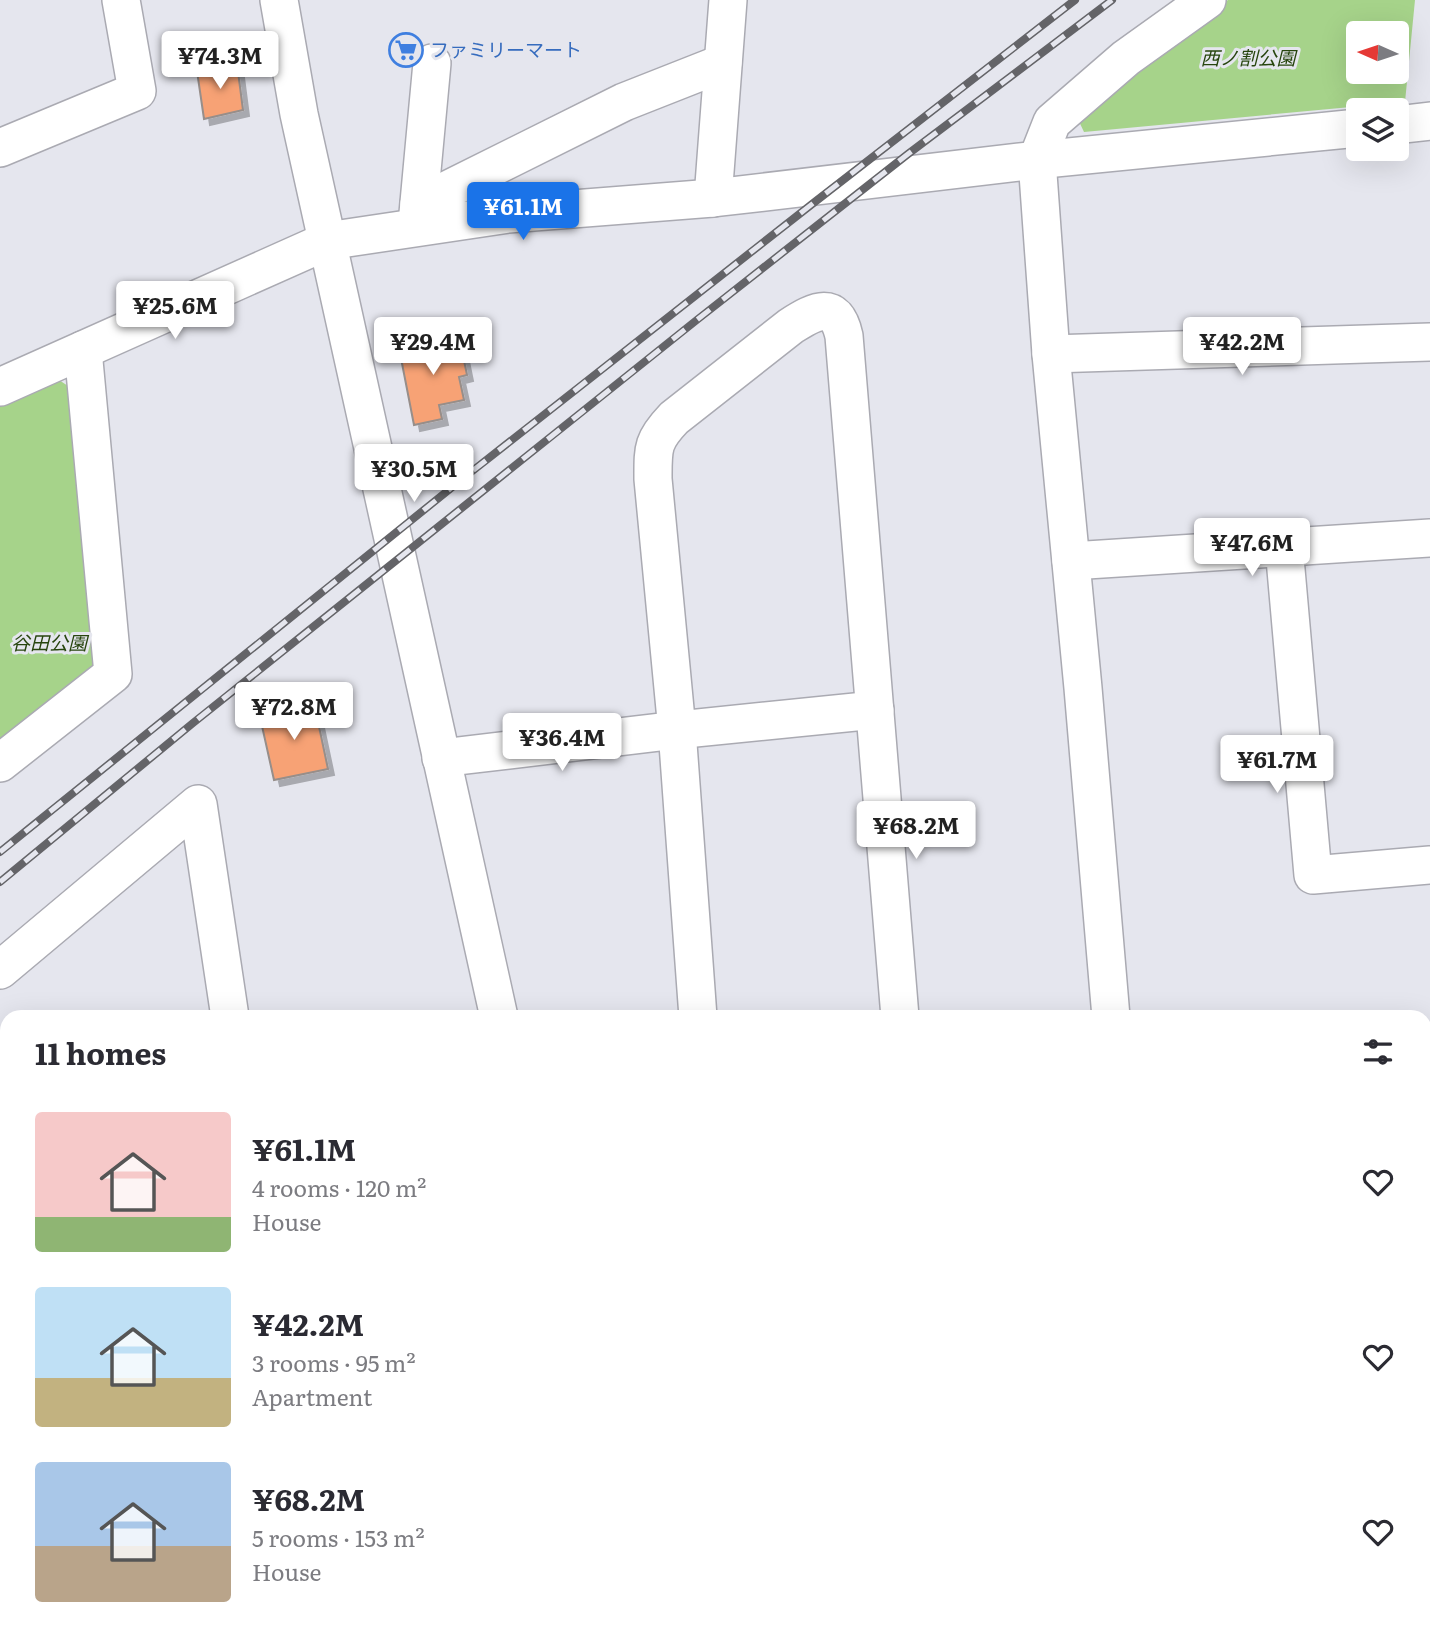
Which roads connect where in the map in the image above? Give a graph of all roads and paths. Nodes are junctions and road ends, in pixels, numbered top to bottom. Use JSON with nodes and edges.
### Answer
{"nodes":[{"id":1,"x":121,"y":0,"type":"edge"},
{"id":2,"x":279,"y":0,"type":"edge"},
{"id":3,"x":728,"y":0,"type":"edge"},
{"id":4,"x":1207,"y":0,"type":"edge"},
{"id":5,"x":432,"y":63,"type":"dead end"},
{"id":6,"x":723,"y":63,"type":"junction"},
{"id":7,"x":1430,"y":121,"type":"edge"},
{"id":8,"x":1409,"y":123,"type":"edge"},
{"id":9,"x":1346,"y":129,"type":"edge"},
{"id":10,"x":0,"y":148,"type":"edge"},
{"id":11,"x":1037,"y":160,"type":"junction"},
{"id":12,"x":713,"y":198,"type":"junction"},
{"id":13,"x":418,"y":216,"type":"junction"},
{"id":14,"x":327,"y":241,"type":"junction"},
{"id":15,"x":1430,"y":342,"type":"edge"},
{"id":16,"x":83,"y":351,"type":"junction"},
{"id":17,"x":1051,"y":354,"type":"junction"},
{"id":18,"x":0,"y":387,"type":"edge"},
{"id":19,"x":1430,"y":538,"type":"edge"},
{"id":20,"x":1284,"y":547,"type":"junction"},
{"id":21,"x":1071,"y":561,"type":"junction"},
{"id":22,"x":875,"y":710,"type":"junction"},
{"id":23,"x":677,"y":730,"type":"junction"},
{"id":24,"x":441,"y":758,"type":"junction"},
{"id":25,"x":0,"y":763,"type":"edge"},
{"id":26,"x":1430,"y":866,"type":"edge"},
{"id":27,"x":0,"y":970,"type":"edge"},
{"id":28,"x":229,"y":1010,"type":"edge"},
{"id":29,"x":497,"y":1010,"type":"edge"},
{"id":30,"x":697,"y":1010,"type":"edge"},
{"id":31,"x":899,"y":1010,"type":"edge"},
{"id":32,"x":1110,"y":1010,"type":"edge"}],
"edges":[{"from":1,"to":10,"type":"street"},
{"from":2,"to":14,"type":"street"},
{"from":3,"to":6,"type":"street"},
{"from":4,"to":11,"type":"street"},
{"from":5,"to":13,"type":"street"},
{"from":6,"to":12,"type":"street"},
{"from":6,"to":13,"type":"street"},
{"from":7,"to":8,"type":"street"},
{"from":9,"to":11,"type":"street"},
{"from":11,"to":12,"type":"street"},
{"from":11,"to":17,"type":"street"},
{"from":12,"to":13,"type":"street"},
{"from":13,"to":14,"type":"street"},
{"from":14,"to":16,"type":"street"},
{"from":14,"to":24,"type":"street"},
{"from":15,"to":17,"type":"street"},
{"from":16,"to":18,"type":"street"},
{"from":16,"to":25,"type":"street"},
{"from":17,"to":21,"type":"street"},
{"from":19,"to":20,"type":"street"},
{"from":20,"to":21,"type":"street"},
{"from":20,"to":26,"type":"street"},
{"from":21,"to":32,"type":"street"},
{"from":22,"to":23,"type":"street"},
{"from":22,"to":23,"type":"street"},
{"from":22,"to":31,"type":"street"},
{"from":23,"to":24,"type":"street"},
{"from":23,"to":30,"type":"street"},
{"from":24,"to":29,"type":"street"},
{"from":27,"to":28,"type":"street"}]}
